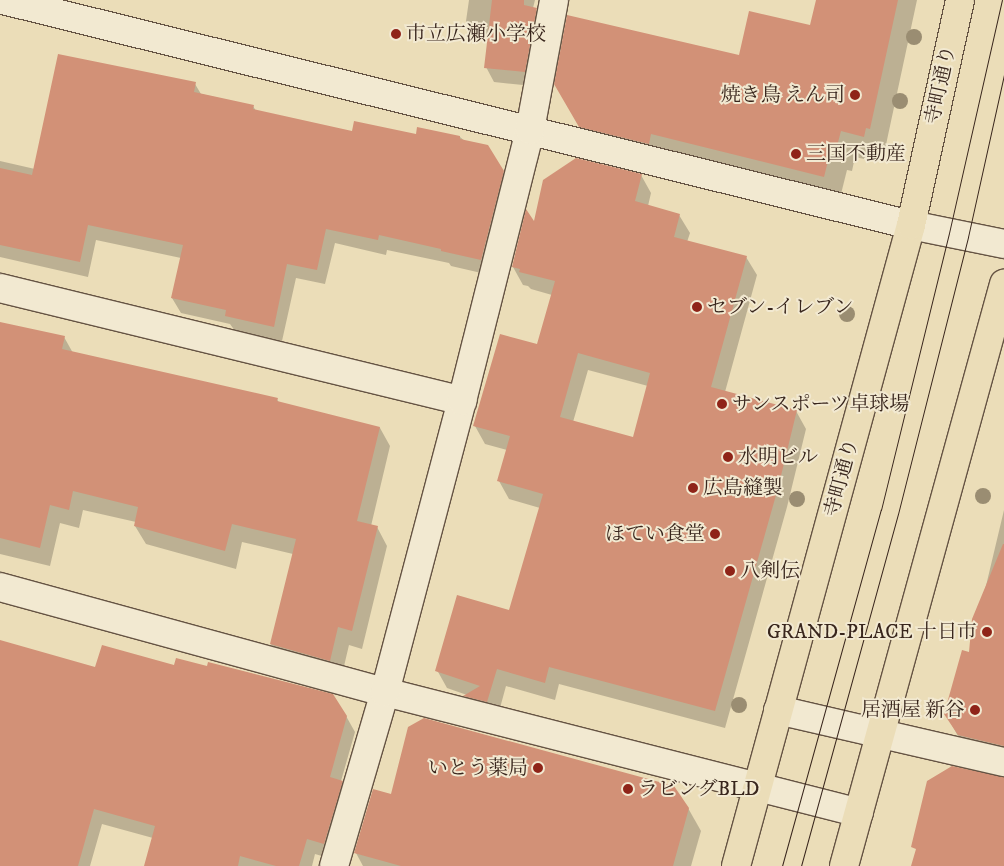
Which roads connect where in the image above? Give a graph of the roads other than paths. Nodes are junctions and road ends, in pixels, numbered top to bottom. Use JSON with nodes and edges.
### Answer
{"nodes":[{"id":1,"x":3,"y":0,"type":"edge"},
{"id":2,"x":554,"y":0,"type":"edge"},
{"id":3,"x":960,"y":0,"type":"edge"},
{"id":4,"x":530,"y":130,"type":"junction"},
{"id":5,"x":911,"y":225,"type":"junction"},
{"id":6,"x":1004,"y":244,"type":"edge"},
{"id":7,"x":1004,"y":284,"type":"edge"},
{"id":8,"x":0,"y":288,"type":"edge"},
{"id":9,"x":462,"y":401,"type":"junction"},
{"id":10,"x":0,"y":587,"type":"edge"},
{"id":11,"x":386,"y":692,"type":"junction"},
{"id":12,"x":778,"y":710,"type":"junction"},
{"id":13,"x":881,"y":734,"type":"junction"},
{"id":14,"x":1004,"y":762,"type":"edge"},
{"id":15,"x":757,"y":788,"type":"junction"},
{"id":16,"x":859,"y":813,"type":"junction"},
{"id":17,"x":334,"y":866,"type":"edge"},
{"id":18,"x":736,"y":866,"type":"edge"},
{"id":19,"x":844,"y":866,"type":"edge"}],
"edges":[{"from":1,"to":4,"type":"street"},
{"from":2,"to":4,"type":"street"},
{"from":3,"to":5,"type":"highway","name":"寺町通り"},
{"from":4,"to":5,"type":"street"},
{"from":4,"to":9,"type":"street"},
{"from":5,"to":6,"type":"street"},
{"from":5,"to":12,"type":"highway","name":"寺町通り"},
{"from":7,"to":13,"type":"highway"},
{"from":8,"to":9,"type":"street"},
{"from":9,"to":11,"type":"street"},
{"from":10,"to":11,"type":"street"},
{"from":11,"to":15,"type":"street"},
{"from":11,"to":17,"type":"street"},
{"from":12,"to":13,"type":"street"},
{"from":12,"to":15,"type":"highway","name":"寺町通り"},
{"from":13,"to":14,"type":"street"},
{"from":13,"to":16,"type":"highway"},
{"from":15,"to":16,"type":"street"},
{"from":15,"to":18,"type":"highway","name":"寺町通り"},
{"from":16,"to":19,"type":"highway"}]}
